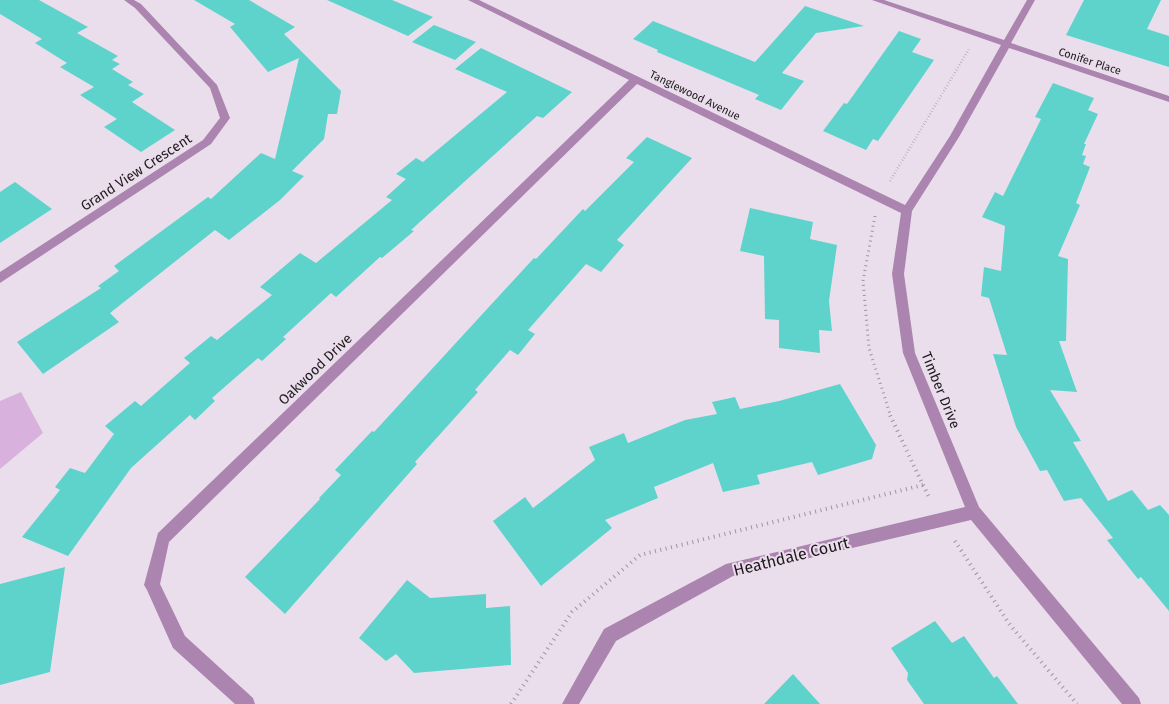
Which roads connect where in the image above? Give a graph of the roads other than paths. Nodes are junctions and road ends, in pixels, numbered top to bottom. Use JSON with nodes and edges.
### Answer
{"nodes":[{"id":1,"x":128,"y":0,"type":"edge"},
{"id":2,"x":472,"y":0,"type":"edge"},
{"id":3,"x":876,"y":0,"type":"edge"},
{"id":4,"x":1031,"y":0,"type":"edge"},
{"id":5,"x":1005,"y":45,"type":"junction"},
{"id":6,"x":634,"y":80,"type":"junction"},
{"id":7,"x":1169,"y":99,"type":"edge"},
{"id":8,"x":907,"y":211,"type":"junction"},
{"id":9,"x":0,"y":278,"type":"edge"},
{"id":10,"x":974,"y":512,"type":"junction"},
{"id":11,"x":247,"y":704,"type":"edge"},
{"id":12,"x":570,"y":704,"type":"edge"},
{"id":13,"x":1133,"y":704,"type":"edge"}],
"edges":[{"from":1,"to":9,"type":"street","name":"Grand View Crescent"},
{"from":2,"to":6,"type":"street","name":"Tanglewood Avenue"},
{"from":3,"to":5,"type":"street","name":"Conifer Place"},
{"from":4,"to":5,"type":"street","name":"Timber Drive"},
{"from":5,"to":7,"type":"street","name":"Conifer Place"},
{"from":5,"to":8,"type":"street","name":"Timber Drive"},
{"from":6,"to":8,"type":"street","name":"Tanglewood Avenue"},
{"from":6,"to":11,"type":"street","name":"Oakwood Drive"},
{"from":8,"to":10,"type":"street","name":"Timber Drive"},
{"from":10,"to":12,"type":"street","name":"Heathdale Court"},
{"from":10,"to":13,"type":"street","name":"Timber Drive"}]}
